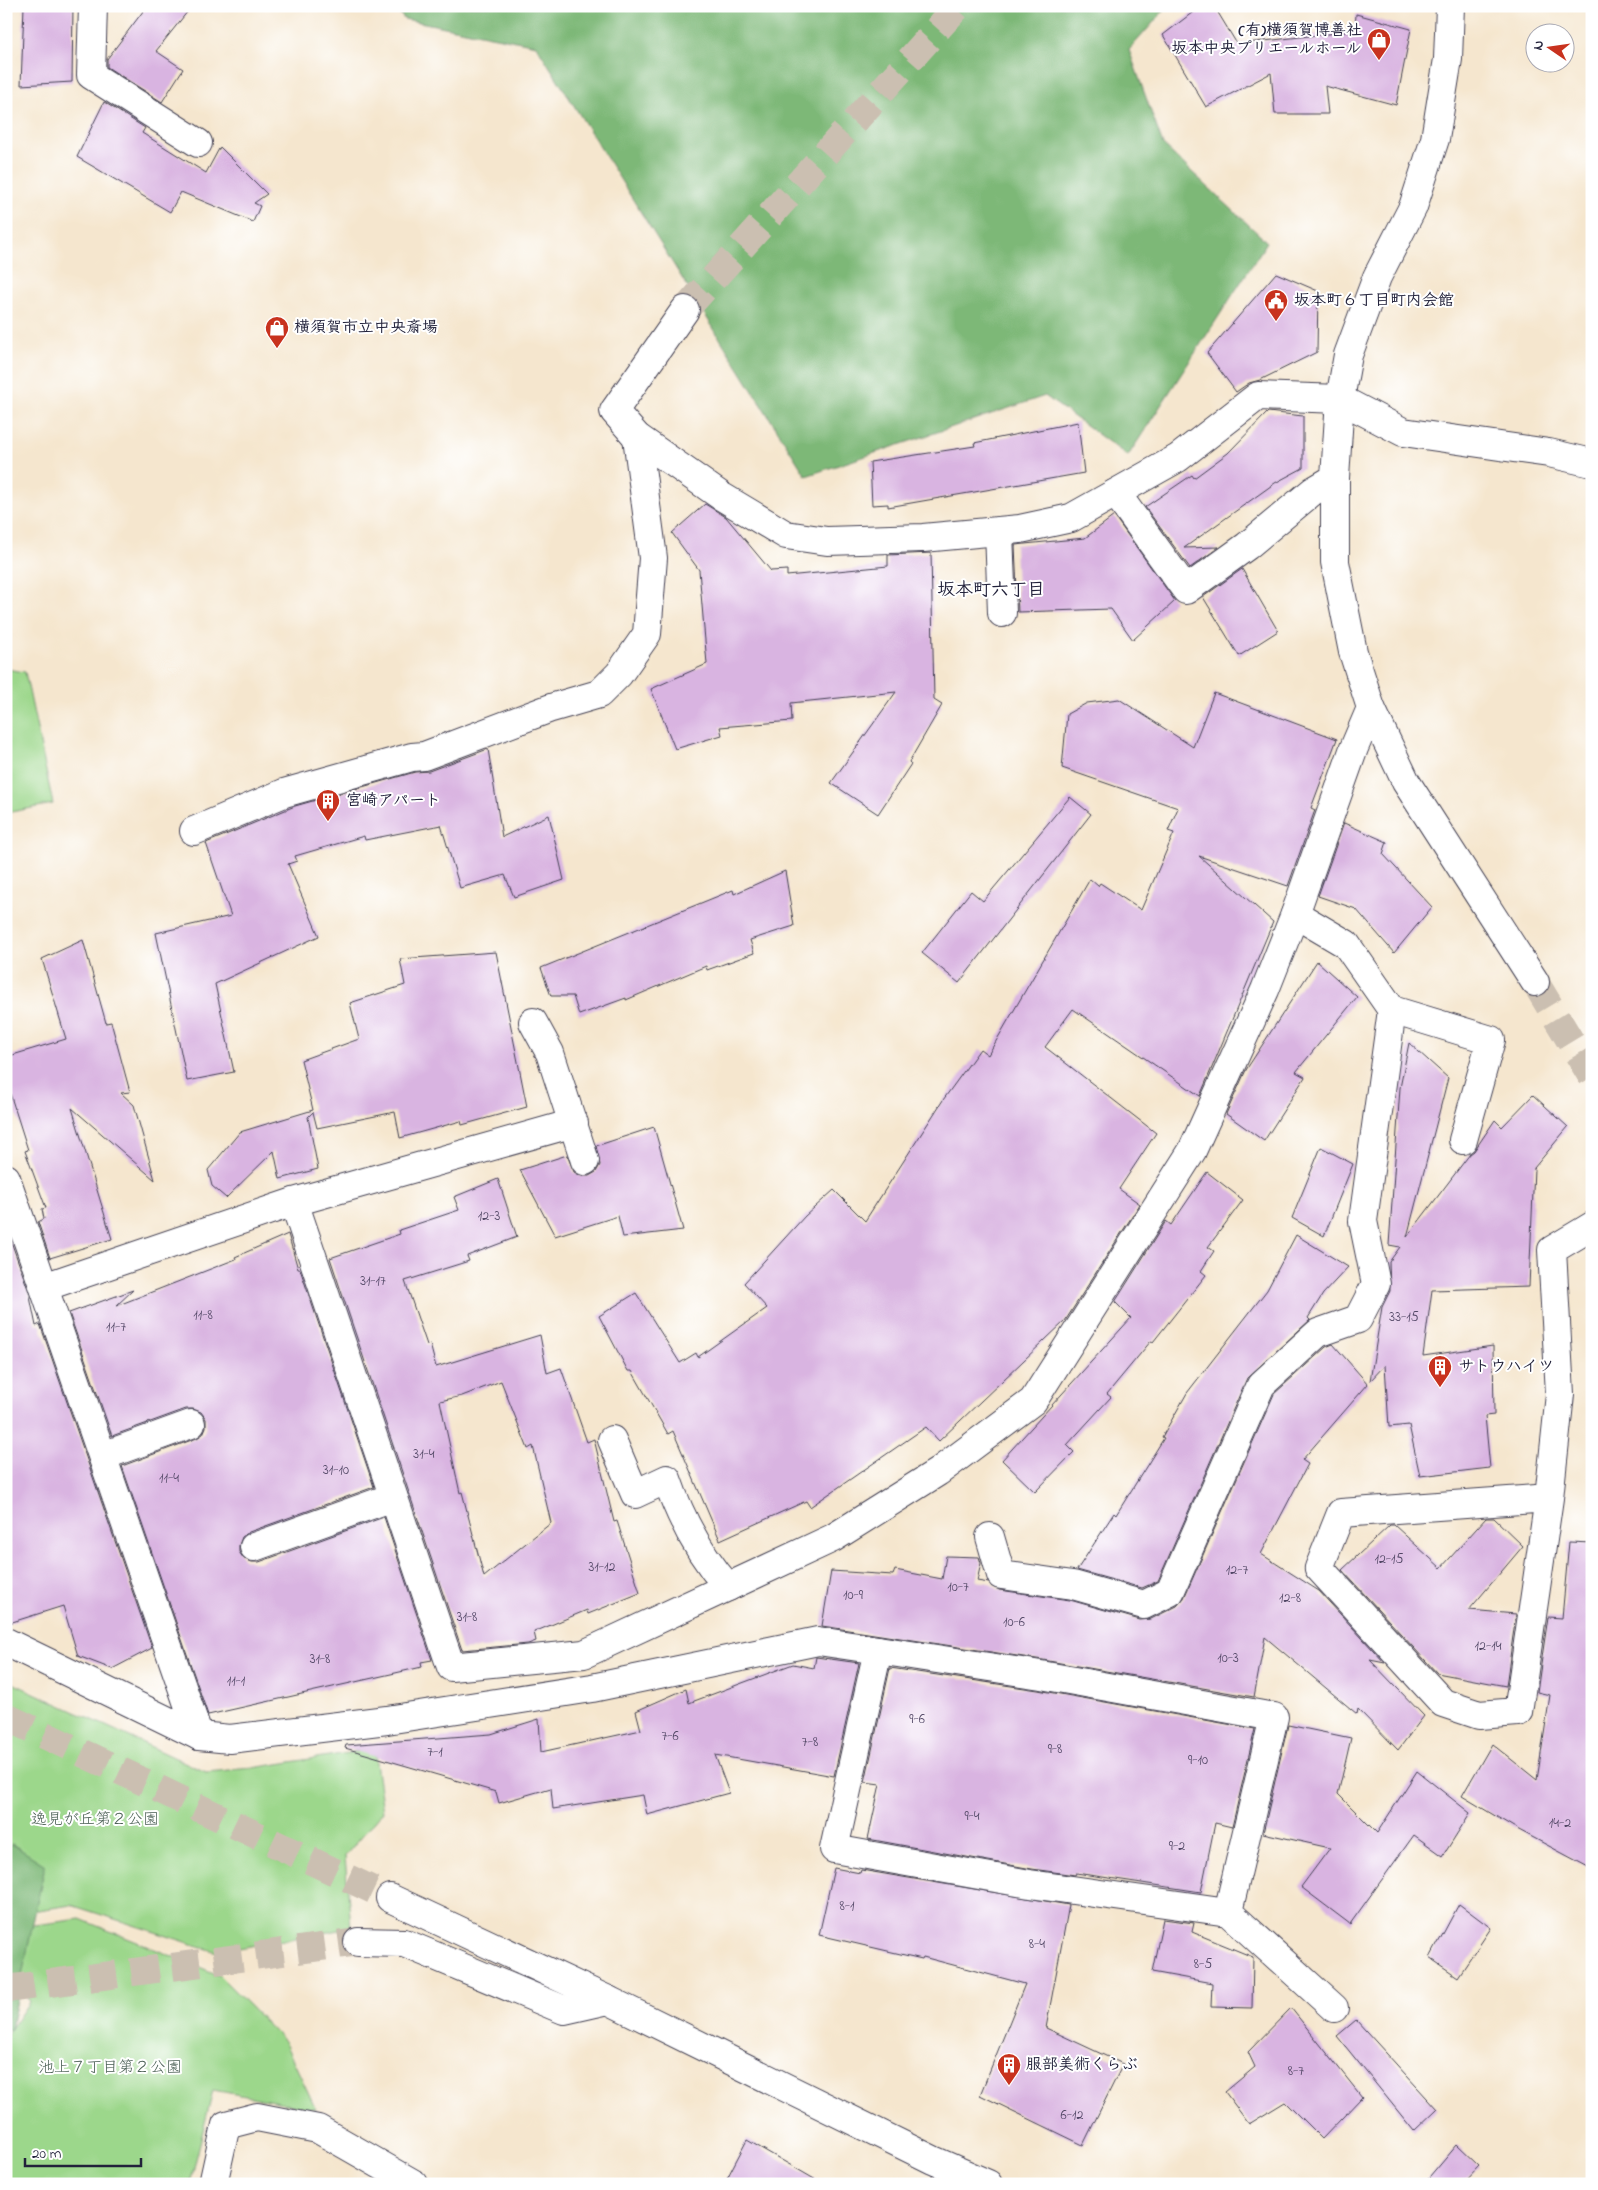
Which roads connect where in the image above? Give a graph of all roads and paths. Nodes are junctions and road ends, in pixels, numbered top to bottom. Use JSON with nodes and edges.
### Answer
{"nodes":[{"id":1,"x":93,"y":6,"type":"edge"},
{"id":2,"x":1450,"y":6,"type":"edge"},
{"id":3,"x":198,"y":143,"type":"dead end"},
{"id":4,"x":685,"y":310,"type":"tunnel mouth"},
{"id":5,"x":1340,"y":399,"type":"junction"},
{"id":6,"x":637,"y":437,"type":"junction"},
{"id":7,"x":1592,"y":463,"type":"edge"},
{"id":8,"x":1335,"y":478,"type":"junction"},
{"id":9,"x":1116,"y":493,"type":"junction"},
{"id":10,"x":999,"y":531,"type":"junction"},
{"id":11,"x":1002,"y":613,"type":"dead end"},
{"id":12,"x":1371,"y":708,"type":"junction"},
{"id":13,"x":194,"y":831,"type":"dead end"},
{"id":14,"x":1296,"y":914,"type":"junction"},
{"id":15,"x":1534,"y":982,"type":"tunnel mouth"},
{"id":16,"x":1392,"y":1010,"type":"junction"},
{"id":17,"x":533,"y":1022,"type":"dead end"},
{"id":18,"x":574,"y":1123,"type":"junction"},
{"id":19,"x":1463,"y":1140,"type":"dead end"},
{"id":20,"x":584,"y":1161,"type":"dead end"},
{"id":21,"x":6,"y":1178,"type":"edge"},
{"id":22,"x":294,"y":1202,"type":"junction"},
{"id":23,"x":1592,"y":1226,"type":"edge"},
{"id":24,"x":44,"y":1287,"type":"junction"},
{"id":25,"x":191,"y":1424,"type":"dead end"},
{"id":26,"x":612,"y":1440,"type":"dead end"},
{"id":27,"x":102,"y":1456,"type":"junction"},
{"id":28,"x":393,"y":1497,"type":"junction"},
{"id":29,"x":1549,"y":1498,"type":"junction"},
{"id":30,"x":990,"y":1537,"type":"dead end"},
{"id":31,"x":254,"y":1548,"type":"dead end"},
{"id":32,"x":728,"y":1587,"type":"junction"},
{"id":33,"x":6,"y":1642,"type":"edge"},
{"id":34,"x":878,"y":1650,"type":"junction"},
{"id":35,"x":199,"y":1736,"type":"junction"},
{"id":36,"x":390,"y":1898,"type":"tunnel mouth"},
{"id":37,"x":1228,"y":1912,"type":"junction"},
{"id":38,"x":358,"y":1942,"type":"tunnel mouth"},
{"id":39,"x":608,"y":2000,"type":"junction"},
{"id":40,"x":1334,"y":2008,"type":"dead end"},
{"id":41,"x":213,"y":2184,"type":"edge"},
{"id":42,"x":414,"y":2184,"type":"edge"},
{"id":43,"x":988,"y":2184,"type":"edge"}],
"edges":[{"from":1,"to":3,"type":"street"},
{"from":2,"to":5,"type":"street"},
{"from":4,"to":6,"type":"street"},
{"from":5,"to":7,"type":"street"},
{"from":5,"to":8,"type":"street"},
{"from":5,"to":9,"type":"street"},
{"from":6,"to":10,"type":"street"},
{"from":6,"to":13,"type":"street"},
{"from":8,"to":9,"type":"street"},
{"from":8,"to":12,"type":"street"},
{"from":9,"to":10,"type":"street"},
{"from":10,"to":11,"type":"street"},
{"from":12,"to":14,"type":"street"},
{"from":12,"to":15,"type":"street"},
{"from":14,"to":16,"type":"street"},
{"from":14,"to":32,"type":"street"},
{"from":16,"to":19,"type":"street"},
{"from":16,"to":30,"type":"street"},
{"from":17,"to":18,"type":"street"},
{"from":18,"to":20,"type":"street"},
{"from":18,"to":22,"type":"street"},
{"from":21,"to":24,"type":"street"},
{"from":22,"to":24,"type":"street"},
{"from":22,"to":28,"type":"street"},
{"from":23,"to":29,"type":"street"},
{"from":24,"to":27,"type":"street"},
{"from":25,"to":27,"type":"street"},
{"from":26,"to":32,"type":"street"},
{"from":27,"to":35,"type":"street"},
{"from":28,"to":31,"type":"street"},
{"from":28,"to":32,"type":"street"},
{"from":29,"to":29,"type":"street"},
{"from":33,"to":35,"type":"street"},
{"from":34,"to":35,"type":"street"},
{"from":34,"to":37,"type":"street"},
{"from":34,"to":37,"type":"street"},
{"from":36,"to":39,"type":"street"},
{"from":37,"to":40,"type":"street"},
{"from":38,"to":39,"type":"street"},
{"from":39,"to":43,"type":"street"},
{"from":41,"to":42,"type":"street"}]}
